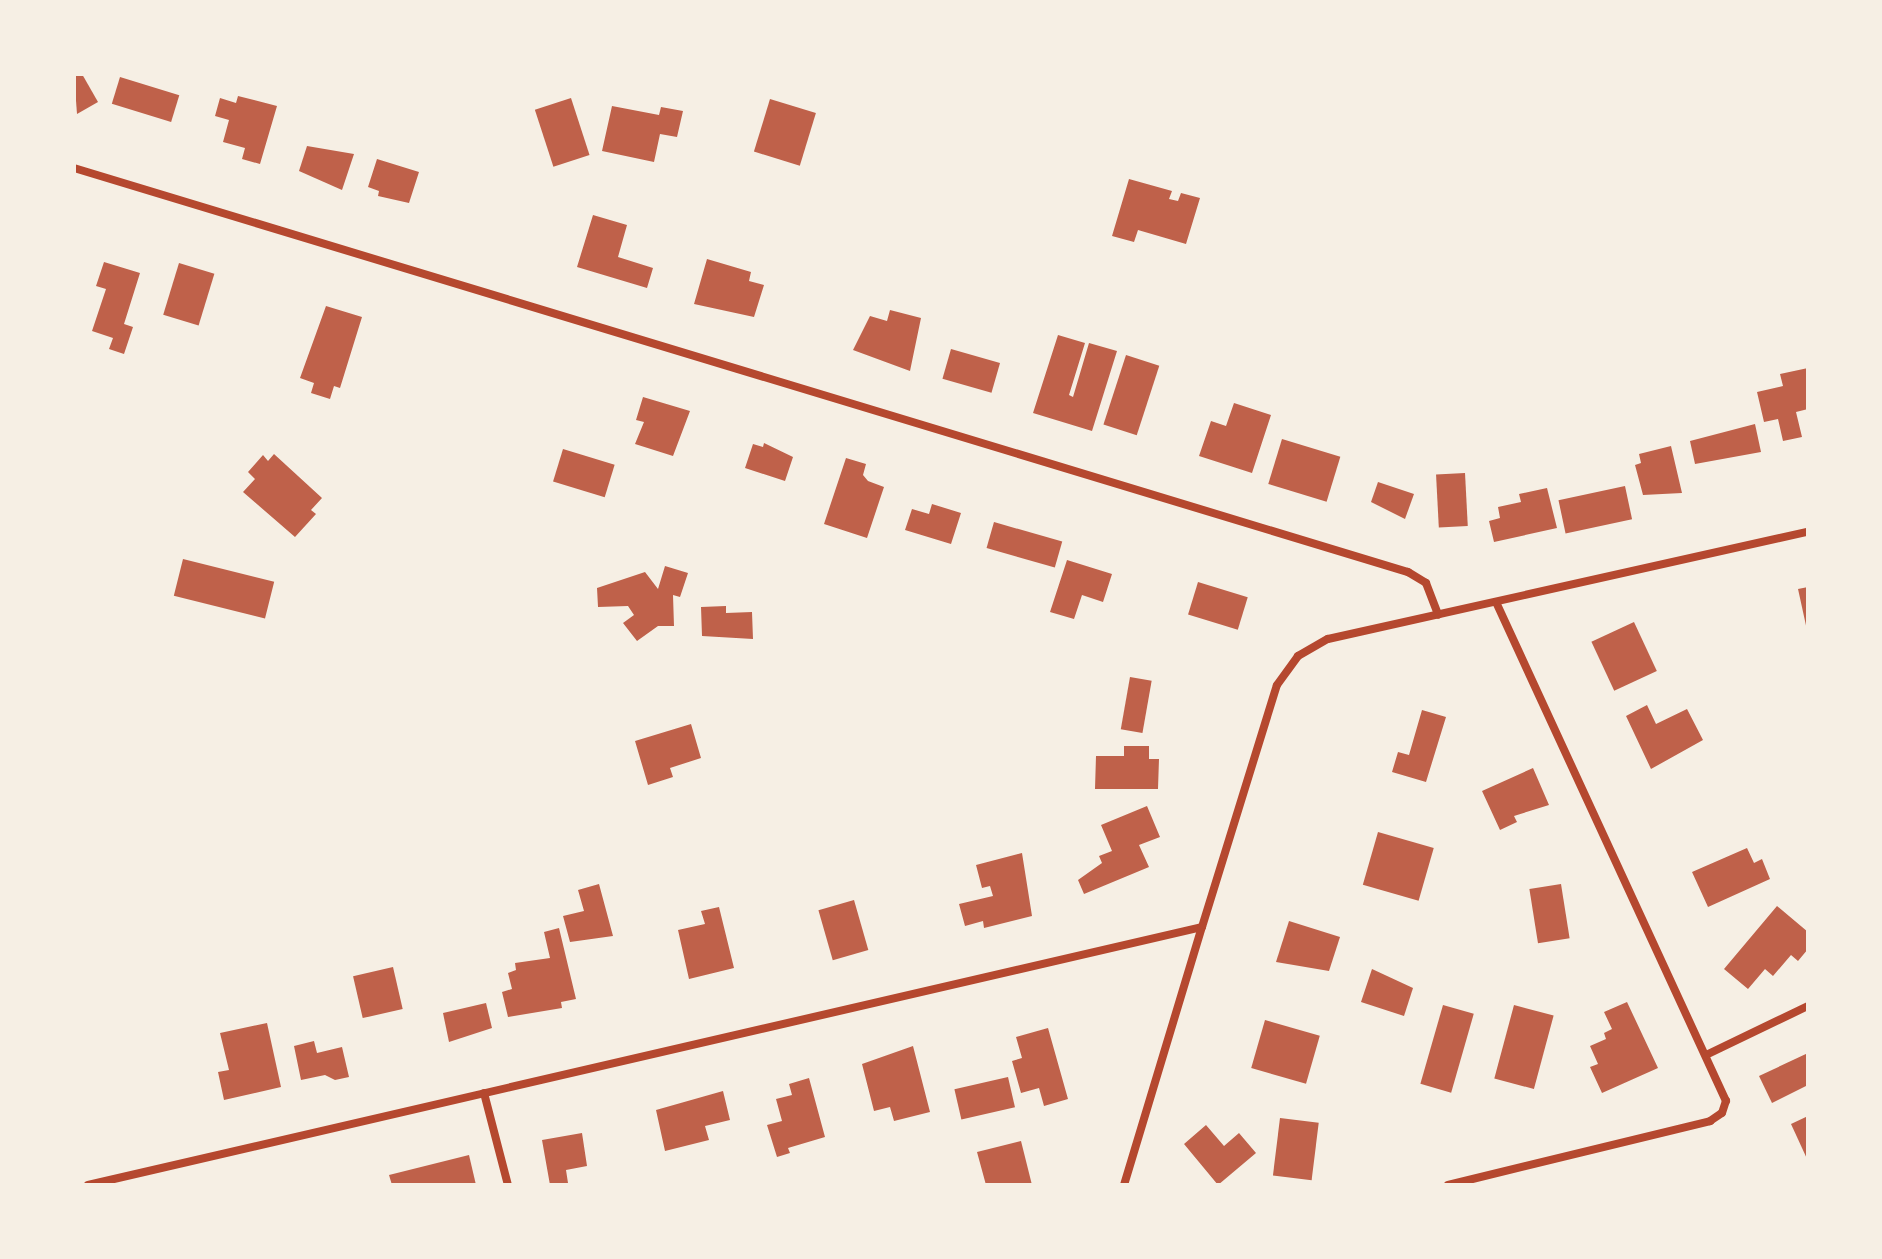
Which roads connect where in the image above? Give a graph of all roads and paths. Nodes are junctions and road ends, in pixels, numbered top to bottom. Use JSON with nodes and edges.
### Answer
{"nodes":[{"id":1,"x":74,"y":168,"type":"edge"},
{"id":2,"x":1808,"y":532,"type":"edge"},
{"id":3,"x":1496,"y":602,"type":"junction"},
{"id":4,"x":1438,"y":615,"type":"junction"},
{"id":5,"x":1202,"y":927,"type":"junction"},
{"id":6,"x":1808,"y":1006,"type":"edge"},
{"id":7,"x":1706,"y":1055,"type":"junction"},
{"id":8,"x":484,"y":1093,"type":"junction"},
{"id":9,"x":88,"y":1185,"type":"edge"},
{"id":10,"x":508,"y":1185,"type":"edge"},
{"id":11,"x":1124,"y":1185,"type":"edge"},
{"id":12,"x":1448,"y":1185,"type":"edge"}],
"edges":[{"from":1,"to":4,"type":"street"},
{"from":2,"to":3,"type":"street"},
{"from":3,"to":4,"type":"street"},
{"from":3,"to":7,"type":"street"},
{"from":4,"to":5,"type":"street"},
{"from":5,"to":8,"type":"street"},
{"from":5,"to":11,"type":"street"},
{"from":6,"to":7,"type":"street"},
{"from":7,"to":12,"type":"street"},
{"from":8,"to":9,"type":"street"},
{"from":8,"to":10,"type":"street"}]}
